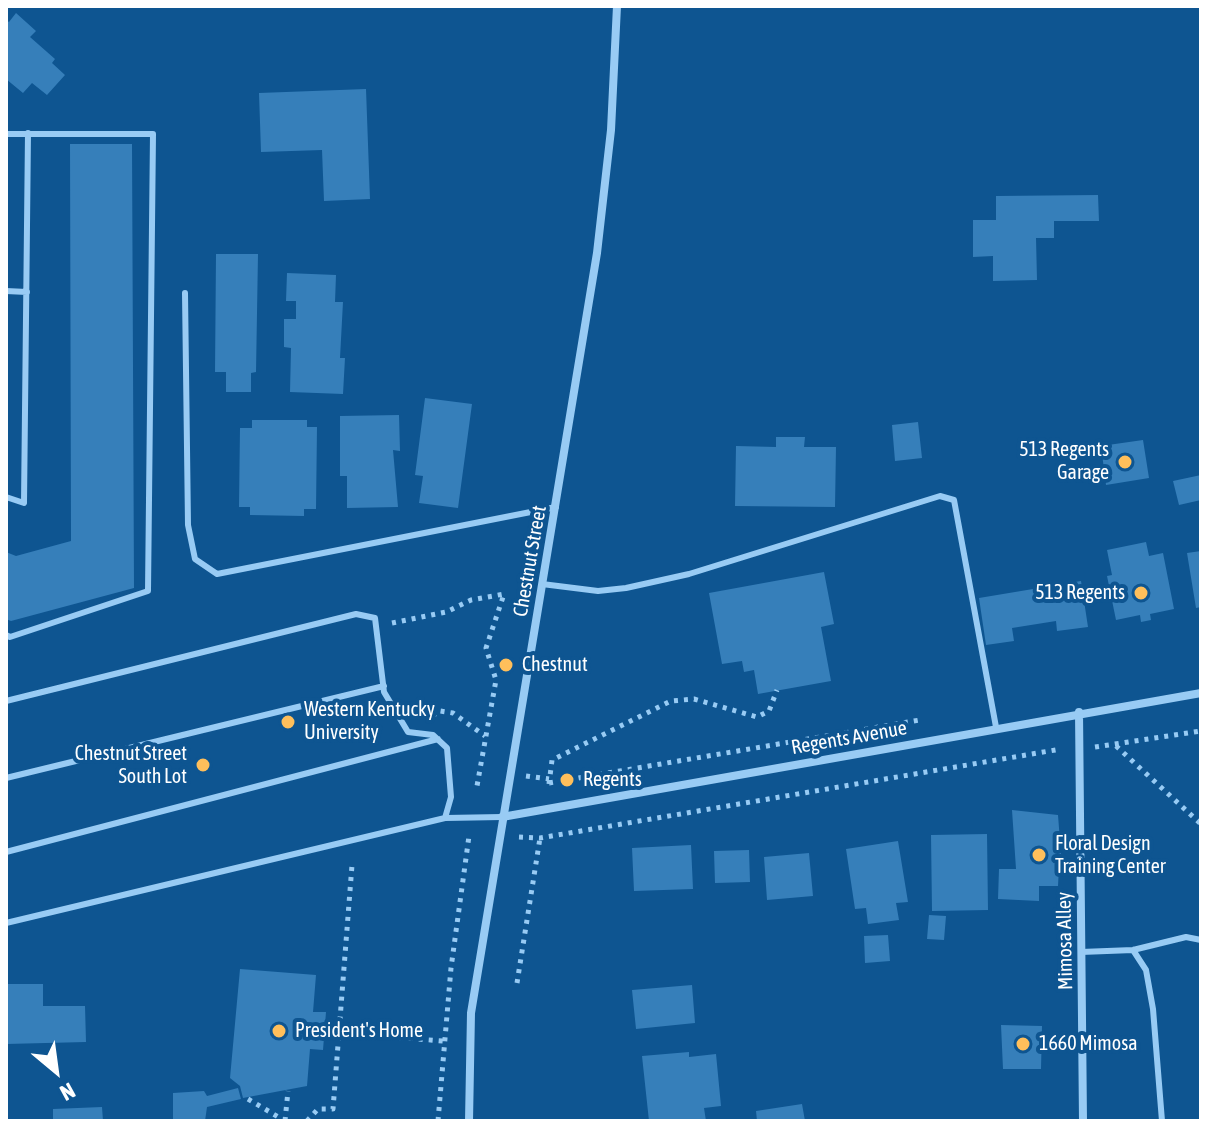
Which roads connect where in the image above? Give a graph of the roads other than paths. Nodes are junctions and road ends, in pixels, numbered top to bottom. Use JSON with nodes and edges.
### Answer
{"nodes":[{"id":1,"x":617,"y":6,"type":"edge"},
{"id":2,"x":28,"y":133,"type":"junction"},
{"id":3,"x":6,"y":134,"type":"edge"},
{"id":4,"x":6,"y":291,"type":"edge"},
{"id":5,"x":27,"y":292,"type":"junction"},
{"id":6,"x":185,"y":293,"type":"dead end"},
{"id":7,"x":6,"y":497,"type":"edge"},
{"id":8,"x":556,"y":507,"type":"junction"},
{"id":9,"x":542,"y":584,"type":"junction"},
{"id":10,"x":6,"y":635,"type":"edge"},
{"id":11,"x":384,"y":686,"type":"junction"},
{"id":12,"x":1201,"y":693,"type":"edge"},
{"id":13,"x":6,"y":701,"type":"edge"},
{"id":14,"x":1079,"y":712,"type":"junction"},
{"id":15,"x":996,"y":727,"type":"junction"},
{"id":16,"x":438,"y":739,"type":"junction"},
{"id":17,"x":6,"y":778,"type":"edge"},
{"id":18,"x":502,"y":817,"type":"junction"},
{"id":19,"x":445,"y":818,"type":"junction"},
{"id":20,"x":6,"y":852,"type":"edge"},
{"id":21,"x":6,"y":923,"type":"edge"},
{"id":22,"x":1201,"y":940,"type":"edge"},
{"id":23,"x":1133,"y":950,"type":"junction"},
{"id":24,"x":1081,"y":952,"type":"junction"},
{"id":25,"x":469,"y":1121,"type":"edge"},
{"id":26,"x":1083,"y":1121,"type":"edge"},
{"id":27,"x":1162,"y":1121,"type":"edge"}],
"edges":[{"from":1,"to":8,"type":"street","name":"Chestnut Street"},
{"from":2,"to":3,"type":"lane"},
{"from":2,"to":5,"type":"lane"},
{"from":2,"to":10,"type":"lane"},
{"from":4,"to":5,"type":"lane"},
{"from":5,"to":7,"type":"lane"},
{"from":6,"to":8,"type":"lane"},
{"from":8,"to":9,"type":"street","name":"Chestnut Street"},
{"from":9,"to":15,"type":"lane"},
{"from":9,"to":18,"type":"street","name":"Chestnut Street"},
{"from":11,"to":13,"type":"lane"},
{"from":11,"to":16,"type":"lane"},
{"from":11,"to":17,"type":"lane"},
{"from":12,"to":14,"type":"street","name":"Regents Avenue"},
{"from":14,"to":15,"type":"street","name":"Regents Avenue"},
{"from":14,"to":24,"type":"street","name":"Mimosa Alley"},
{"from":15,"to":18,"type":"street","name":"Regents Avenue"},
{"from":16,"to":19,"type":"lane"},
{"from":16,"to":20,"type":"lane"},
{"from":18,"to":19,"type":"lane"},
{"from":18,"to":25,"type":"street","name":"Chestnut Street"},
{"from":19,"to":21,"type":"lane"},
{"from":22,"to":23,"type":"lane"},
{"from":23,"to":24,"type":"lane"},
{"from":23,"to":27,"type":"lane"},
{"from":24,"to":26,"type":"street","name":"Mimosa Alley"}]}
